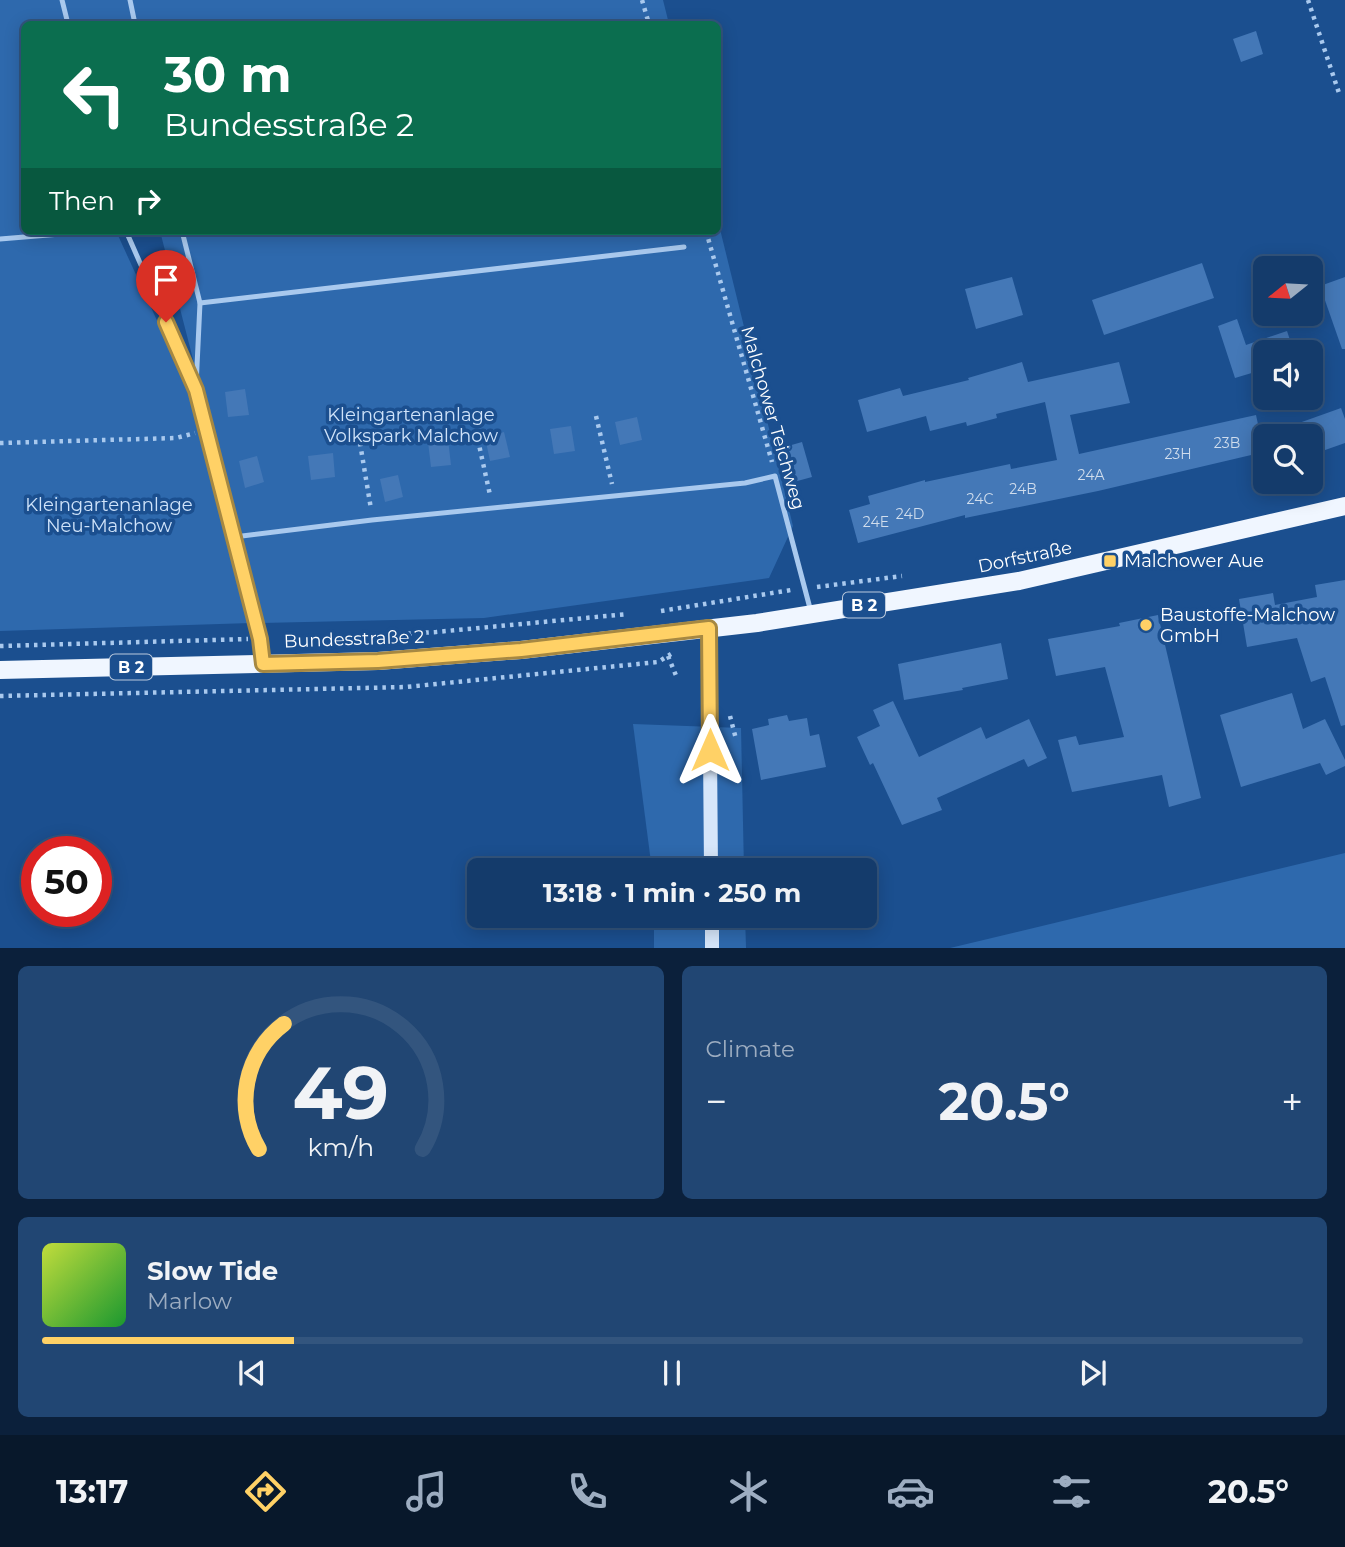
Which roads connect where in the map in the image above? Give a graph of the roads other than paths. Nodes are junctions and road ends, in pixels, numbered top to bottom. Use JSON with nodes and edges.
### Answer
{"nodes":[{"id":1,"x":62,"y":0,"type":"edge"},
{"id":2,"x":130,"y":0,"type":"edge"},
{"id":3,"x":67,"y":21,"type":"edge"},
{"id":4,"x":134,"y":21,"type":"edge"},
{"id":5,"x":49,"y":235,"type":"edge"},
{"id":6,"x":127,"y":235,"type":"edge"},
{"id":7,"x":182,"y":235,"type":"edge"},
{"id":8,"x":0,"y":239,"type":"edge"},
{"id":9,"x":684,"y":247,"type":"dead end"},
{"id":10,"x":200,"y":303,"type":"junction"},
{"id":11,"x":196,"y":390,"type":"junction"},
{"id":12,"x":1345,"y":506,"type":"edge"},
{"id":13,"x":233,"y":537,"type":"junction"},
{"id":14,"x":811,"y":614,"type":"junction"},
{"id":15,"x":709,"y":628,"type":"junction"},
{"id":16,"x":263,"y":664,"type":"junction"},
{"id":17,"x":0,"y":670,"type":"edge"},
{"id":18,"x":711,"y":858,"type":"edge"},
{"id":19,"x":712,"y":928,"type":"edge"},
{"id":20,"x":712,"y":948,"type":"edge"}],
"edges":[{"from":1,"to":3,"type":"lane"},
{"from":2,"to":4,"type":"lane"},
{"from":5,"to":8,"type":"lane"},
{"from":6,"to":11,"type":"lane"},
{"from":7,"to":10,"type":"lane"},
{"from":9,"to":10,"type":"lane"},
{"from":10,"to":11,"type":"lane"},
{"from":11,"to":13,"type":"lane"},
{"from":12,"to":14,"type":"main road","name":"Dorfstraße","number":"B 2"},
{"from":13,"to":14,"type":"lane","name":"Malchower Teichweg"},
{"from":13,"to":16,"type":"lane"},
{"from":14,"to":15,"type":"main road","name":"Dorfstraße","number":"B 2"},
{"from":15,"to":16,"type":"main road","name":"Bundesstraße 2","number":"B 2"},
{"from":15,"to":18,"type":"main road"},
{"from":16,"to":17,"type":"main road","name":"Bundesstraße 2","number":"B 2"},
{"from":19,"to":20,"type":"main road"}]}
